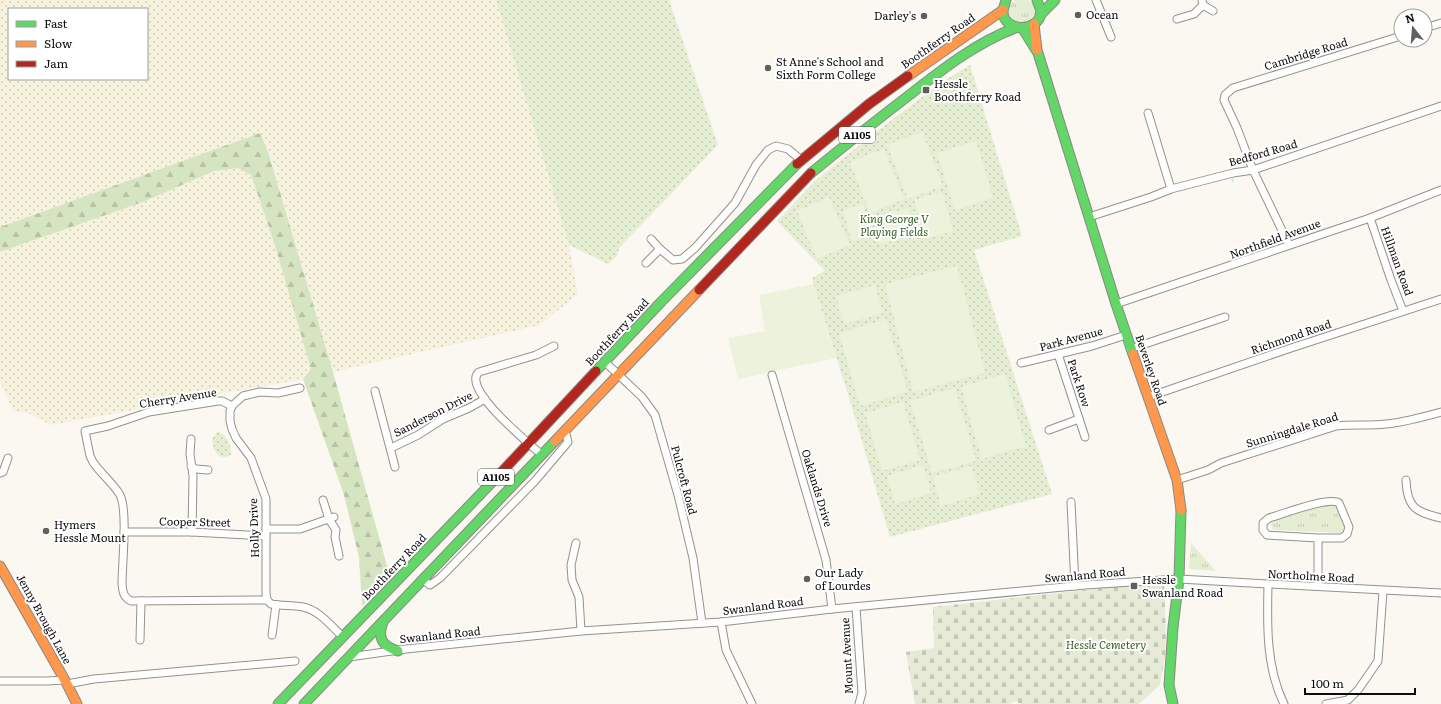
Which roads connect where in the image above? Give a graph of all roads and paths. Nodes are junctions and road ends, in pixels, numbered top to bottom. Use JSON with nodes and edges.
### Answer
{"nodes":[{"id":1,"x":1006,"y":0,"type":"edge"},
{"id":2,"x":1037,"y":0,"type":"edge"},
{"id":3,"x":1055,"y":0,"type":"edge"},
{"id":4,"x":1096,"y":0,"type":"edge"},
{"id":5,"x":1202,"y":2,"type":"edge"},
{"id":6,"x":1003,"y":10,"type":"junction"},
{"id":7,"x":1213,"y":11,"type":"dead end"},
{"id":8,"x":1040,"y":15,"type":"junction"},
{"id":9,"x":1177,"y":19,"type":"dead end"},
{"id":10,"x":1034,"y":24,"type":"junction"},
{"id":11,"x":1019,"y":28,"type":"junction"},
{"id":12,"x":1111,"y":37,"type":"dead end"},
{"id":13,"x":1393,"y":38,"type":"edge"},
{"id":14,"x":1038,"y":53,"type":"junction"},
{"id":15,"x":1441,"y":106,"type":"edge"},
{"id":16,"x":1148,"y":112,"type":"dead end"},
{"id":17,"x":801,"y":160,"type":"junction"},
{"id":18,"x":1253,"y":170,"type":"junction"},
{"id":19,"x":1171,"y":189,"type":"junction"},
{"id":20,"x":1441,"y":190,"type":"edge"},
{"id":21,"x":1089,"y":217,"type":"junction"},
{"id":22,"x":1370,"y":218,"type":"junction"},
{"id":23,"x":651,"y":239,"type":"dead end"},
{"id":24,"x":1289,"y":245,"type":"junction"},
{"id":25,"x":660,"y":249,"type":"junction"},
{"id":26,"x":646,"y":263,"type":"dead end"},
{"id":27,"x":1441,"y":299,"type":"edge"},
{"id":28,"x":1116,"y":304,"type":"junction"},
{"id":29,"x":1403,"y":311,"type":"junction"},
{"id":30,"x":1224,"y":317,"type":"dead end"},
{"id":31,"x":1126,"y":335,"type":"junction"},
{"id":32,"x":554,"y":346,"type":"dead end"},
{"id":33,"x":1130,"y":349,"type":"junction"},
{"id":34,"x":1058,"y":354,"type":"junction"},
{"id":35,"x":605,"y":362,"type":"junction"},
{"id":36,"x":1021,"y":363,"type":"dead end"},
{"id":37,"x":619,"y":374,"type":"junction"},
{"id":38,"x":772,"y":375,"type":"dead end"},
{"id":39,"x":300,"y":388,"type":"dead end"},
{"id":40,"x":375,"y":391,"type":"dead end"},
{"id":41,"x":1148,"y":397,"type":"junction"},
{"id":42,"x":485,"y":399,"type":"junction"},
{"id":43,"x":232,"y":406,"type":"junction"},
{"id":44,"x":1441,"y":412,"type":"edge"},
{"id":45,"x":1079,"y":419,"type":"junction"},
{"id":46,"x":566,"y":430,"type":"junction"},
{"id":47,"x":1049,"y":430,"type":"dead end"},
{"id":48,"x":1085,"y":437,"type":"dead end"},
{"id":49,"x":191,"y":439,"type":"dead end"},
{"id":50,"x":529,"y":443,"type":"junction"},
{"id":51,"x":391,"y":448,"type":"junction"},
{"id":52,"x":542,"y":455,"type":"junction"},
{"id":53,"x":8,"y":458,"type":"dead end"},
{"id":54,"x":191,"y":466,"type":"junction"},
{"id":55,"x":395,"y":467,"type":"dead end"},
{"id":56,"x":208,"y":470,"type":"dead end"},
{"id":57,"x":0,"y":473,"type":"edge"},
{"id":58,"x":1177,"y":480,"type":"junction"},
{"id":59,"x":1406,"y":480,"type":"dead end"},
{"id":60,"x":323,"y":500,"type":"dead end"},
{"id":61,"x":1071,"y":502,"type":"dead end"},
{"id":62,"x":331,"y":518,"type":"junction"},
{"id":63,"x":1441,"y":518,"type":"edge"},
{"id":64,"x":124,"y":532,"type":"junction"},
{"id":65,"x":192,"y":532,"type":"junction"},
{"id":66,"x":266,"y":532,"type":"junction"},
{"id":67,"x":1318,"y":538,"type":"junction"},
{"id":68,"x":576,"y":543,"type":"dead end"},
{"id":69,"x":339,"y":556,"type":"dead end"},
{"id":70,"x":0,"y":566,"type":"edge"},
{"id":71,"x":422,"y":579,"type":"junction"},
{"id":72,"x":1179,"y":579,"type":"junction"},
{"id":73,"x":1268,"y":584,"type":"junction"},
{"id":74,"x":1075,"y":586,"type":"junction"},
{"id":75,"x":1318,"y":586,"type":"junction"},
{"id":76,"x":1383,"y":591,"type":"junction"},
{"id":77,"x":1441,"y":593,"type":"edge"},
{"id":78,"x":267,"y":600,"type":"junction"},
{"id":79,"x":141,"y":601,"type":"junction"},
{"id":80,"x":276,"y":605,"type":"junction"},
{"id":81,"x":856,"y":607,"type":"junction"},
{"id":82,"x":832,"y":609,"type":"junction"},
{"id":83,"x":384,"y":620,"type":"junction"},
{"id":84,"x":721,"y":622,"type":"junction"},
{"id":85,"x":702,"y":623,"type":"junction"},
{"id":86,"x":581,"y":631,"type":"junction"},
{"id":87,"x":272,"y":635,"type":"dead end"},
{"id":88,"x":343,"y":637,"type":"junction"},
{"id":89,"x":140,"y":640,"type":"dead end"},
{"id":90,"x":398,"y":651,"type":"junction"},
{"id":91,"x":349,"y":658,"type":"junction"},
{"id":92,"x":295,"y":661,"type":"dead end"},
{"id":93,"x":0,"y":681,"type":"edge"},
{"id":94,"x":66,"y":682,"type":"junction"},
{"id":95,"x":77,"y":704,"type":"edge"},
{"id":96,"x":278,"y":704,"type":"edge"},
{"id":97,"x":304,"y":704,"type":"edge"},
{"id":98,"x":752,"y":704,"type":"edge"},
{"id":99,"x":859,"y":704,"type":"edge"},
{"id":100,"x":1173,"y":704,"type":"edge"},
{"id":101,"x":1284,"y":704,"type":"edge"},
{"id":102,"x":1326,"y":704,"type":"edge"}],
"edges":[{"from":1,"to":6,"type":"main road"},
{"from":2,"to":8,"type":"main road"},
{"from":3,"to":8,"type":"main road"},
{"from":4,"to":12,"type":"street"},
{"from":5,"to":7,"type":"street"},
{"from":5,"to":9,"type":"street"},
{"from":6,"to":11,"type":"main road","name":"Beverley Road"},
{"from":6,"to":17,"type":"main road","name":"Boothferry Road","number":"A1105"},
{"from":8,"to":10,"type":"main road"},
{"from":10,"to":11,"type":"main road"},
{"from":10,"to":14,"type":"main road","name":"Beverley Road"},
{"from":11,"to":14,"type":"main road","name":"Beverley Road"},
{"from":11,"to":37,"type":"main road","number":"A1105"},
{"from":13,"to":18,"type":"street","name":"Cambridge Road"},
{"from":14,"to":21,"type":"main road","name":"Beverley Road"},
{"from":15,"to":18,"type":"street","name":"Bedford Road"},
{"from":16,"to":19,"type":"street"},
{"from":17,"to":25,"type":"street"},
{"from":17,"to":35,"type":"main road","name":"Boothferry Road","number":"A1105"},
{"from":18,"to":19,"type":"street","name":"Bedford Road"},
{"from":18,"to":24,"type":"street"},
{"from":19,"to":21,"type":"street","name":"Bedford Road"},
{"from":20,"to":22,"type":"street","name":"Northfield Avenue"},
{"from":21,"to":28,"type":"main road","name":"Beverley Road"},
{"from":22,"to":24,"type":"street","name":"Northfield Avenue"},
{"from":22,"to":29,"type":"street","name":"Hillman Road"},
{"from":23,"to":25,"type":"street"},
{"from":24,"to":28,"type":"street","name":"Northfield Avenue"},
{"from":25,"to":26,"type":"street"},
{"from":27,"to":29,"type":"street","name":"Richmond Road"},
{"from":28,"to":31,"type":"main road","name":"Beverley Road"},
{"from":29,"to":41,"type":"street","name":"Richmond Road"},
{"from":30,"to":33,"type":"street"},
{"from":31,"to":33,"type":"main road","name":"Beverley Road"},
{"from":31,"to":34,"type":"street","name":"Park Avenue"},
{"from":32,"to":42,"type":"street","name":"Sanderson Drive"},
{"from":33,"to":41,"type":"main road","name":"Beverley Road"},
{"from":34,"to":36,"type":"street","name":"Park Avenue"},
{"from":34,"to":45,"type":"street","name":"Park Row"},
{"from":35,"to":37,"type":"street","name":"Pulcroft Road"},
{"from":35,"to":50,"type":"main road","name":"Boothferry Road","number":"A1105"},
{"from":37,"to":46,"type":"main road","number":"A1105"},
{"from":37,"to":85,"type":"street","name":"Pulcroft Road"},
{"from":38,"to":82,"type":"street","name":"Oaklands Drive"},
{"from":39,"to":43,"type":"street"},
{"from":40,"to":51,"type":"street","name":"Sanderson Drive"},
{"from":41,"to":58,"type":"main road","name":"Beverley Road"},
{"from":42,"to":50,"type":"street","name":"Sanderson Drive"},
{"from":42,"to":51,"type":"street","name":"Sanderson Drive"},
{"from":43,"to":64,"type":"street","name":"Cherry Avenue"},
{"from":43,"to":66,"type":"street","name":"Holly Drive"},
{"from":44,"to":58,"type":"street","name":"Sunningdale Road"},
{"from":45,"to":47,"type":"street","name":"Park Row"},
{"from":45,"to":48,"type":"street","name":"Park Row"},
{"from":46,"to":52,"type":"main road","number":"A1105"},
{"from":46,"to":71,"type":"street"},
{"from":49,"to":54,"type":"street"},
{"from":50,"to":52,"type":"street","name":"Sanderson Drive"},
{"from":50,"to":88,"type":"main road","name":"Boothferry Road","number":"A1105"},
{"from":51,"to":55,"type":"street","name":"Sanderson Drive"},
{"from":52,"to":71,"type":"main road","number":"A1105"},
{"from":53,"to":57,"type":"street"},
{"from":54,"to":56,"type":"street"},
{"from":54,"to":65,"type":"street"},
{"from":58,"to":72,"type":"main road","name":"Beverley Road"},
{"from":59,"to":63,"type":"street"},
{"from":60,"to":62,"type":"street"},
{"from":61,"to":74,"type":"street"},
{"from":62,"to":66,"type":"street","name":"Cooper Street"},
{"from":62,"to":69,"type":"street"},
{"from":64,"to":65,"type":"street","name":"Cooper Street"},
{"from":64,"to":79,"type":"street","name":"Cherry Avenue"},
{"from":65,"to":66,"type":"street","name":"Cooper Street"},
{"from":66,"to":78,"type":"street","name":"Holly Drive"},
{"from":67,"to":67,"type":"street"},
{"from":67,"to":75,"type":"street"},
{"from":68,"to":86,"type":"street"},
{"from":70,"to":94,"type":"main road","name":"Jenny Brough Lane"},
{"from":71,"to":83,"type":"main road","number":"A1105"},
{"from":72,"to":73,"type":"street","name":"Northolme Road"},
{"from":72,"to":74,"type":"street","name":"Swanland Road"},
{"from":72,"to":100,"type":"main road","name":"Beverley Road"},
{"from":73,"to":75,"type":"street","name":"Northolme Road"},
{"from":73,"to":101,"type":"street"},
{"from":74,"to":81,"type":"street","name":"Swanland Road"},
{"from":75,"to":76,"type":"street","name":"Northolme Road"},
{"from":76,"to":77,"type":"street","name":"Northolme Road"},
{"from":76,"to":102,"type":"street"},
{"from":78,"to":79,"type":"street","name":"Cherry Avenue"},
{"from":78,"to":80,"type":"street"},
{"from":79,"to":89,"type":"street"},
{"from":80,"to":87,"type":"street"},
{"from":80,"to":88,"type":"street"},
{"from":81,"to":82,"type":"street","name":"Swanland Road"},
{"from":81,"to":99,"type":"street","name":"Mount Avenue"},
{"from":82,"to":84,"type":"street","name":"Swanland Road"},
{"from":83,"to":90,"type":"main road"},
{"from":83,"to":91,"type":"main road","number":"A1105"},
{"from":84,"to":85,"type":"street","name":"Swanland Road"},
{"from":84,"to":98,"type":"street"},
{"from":85,"to":86,"type":"street","name":"Swanland Road"},
{"from":86,"to":90,"type":"street","name":"Swanland Road"},
{"from":88,"to":96,"type":"main road","name":"Boothferry Road","number":"A1105"},
{"from":90,"to":91,"type":"street","name":"Swanland Road"},
{"from":91,"to":97,"type":"main road","number":"A1105"},
{"from":92,"to":94,"type":"street"},
{"from":93,"to":94,"type":"street"},
{"from":94,"to":95,"type":"main road","name":"Jenny Brough Lane"}]}
